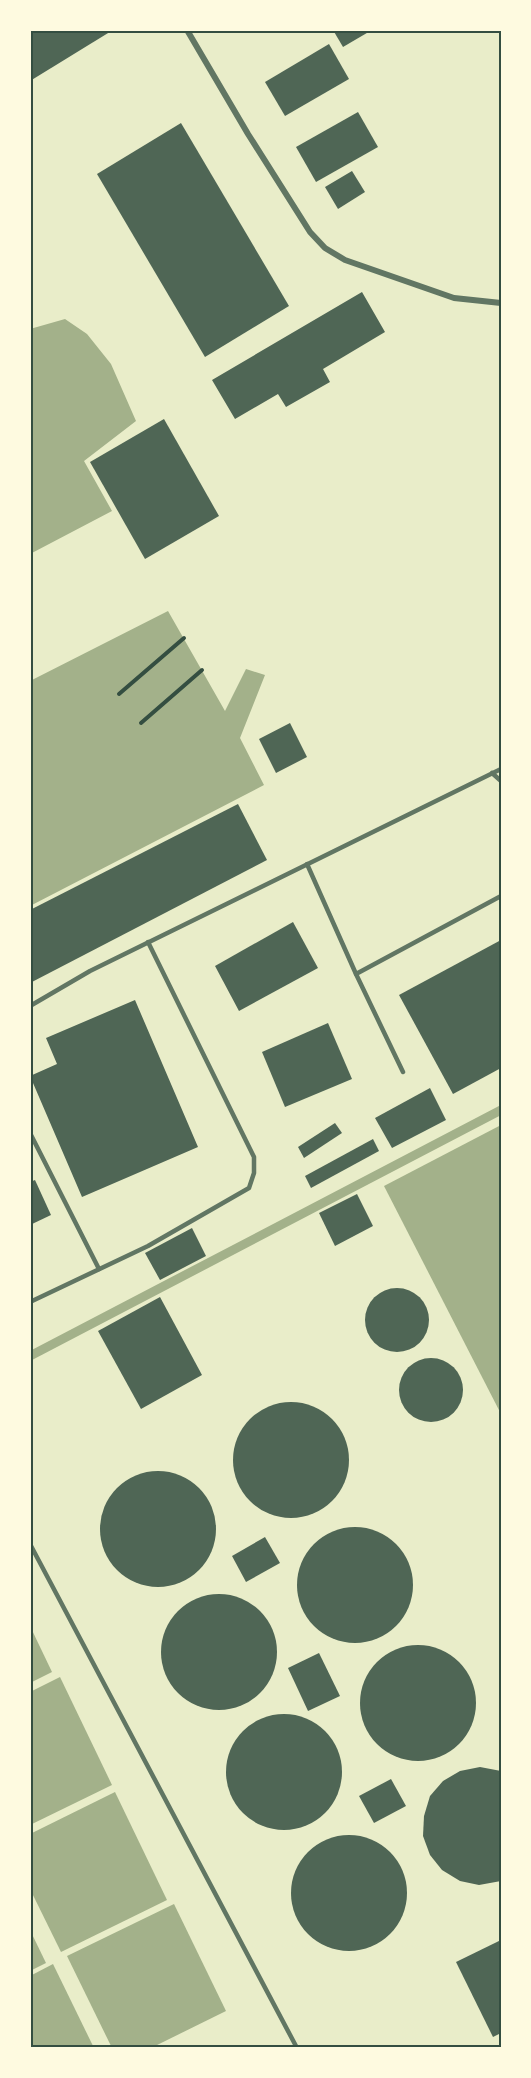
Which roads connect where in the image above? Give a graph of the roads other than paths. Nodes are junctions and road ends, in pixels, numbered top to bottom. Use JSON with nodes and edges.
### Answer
{"nodes":[{"id":1,"x":187,"y":30,"type":"edge"},
{"id":2,"x":501,"y":303,"type":"edge"},
{"id":3,"x":501,"y":768,"type":"edge"},
{"id":4,"x":492,"y":773,"type":"junction"},
{"id":5,"x":501,"y":782,"type":"edge"},
{"id":6,"x":307,"y":864,"type":"junction"},
{"id":7,"x":501,"y":896,"type":"edge"},
{"id":8,"x":148,"y":942,"type":"junction"},
{"id":9,"x":356,"y":974,"type":"junction"},
{"id":10,"x":30,"y":1006,"type":"edge"},
{"id":11,"x":403,"y":1072,"type":"dead end"},
{"id":12,"x":30,"y":1133,"type":"edge"},
{"id":13,"x":99,"y":1269,"type":"junction"},
{"id":14,"x":30,"y":1302,"type":"edge"},
{"id":15,"x":30,"y":1544,"type":"edge"},
{"id":16,"x":297,"y":2048,"type":"edge"}],
"edges":[{"from":1,"to":2,"type":"street"},
{"from":3,"to":4,"type":"lane"},
{"from":4,"to":5,"type":"lane"},
{"from":4,"to":6,"type":"lane"},
{"from":6,"to":8,"type":"lane"},
{"from":6,"to":9,"type":"lane"},
{"from":7,"to":9,"type":"lane"},
{"from":8,"to":10,"type":"lane"},
{"from":8,"to":13,"type":"lane"},
{"from":9,"to":11,"type":"lane"},
{"from":12,"to":13,"type":"lane"},
{"from":13,"to":14,"type":"lane"},
{"from":15,"to":16,"type":"lane"}]}
